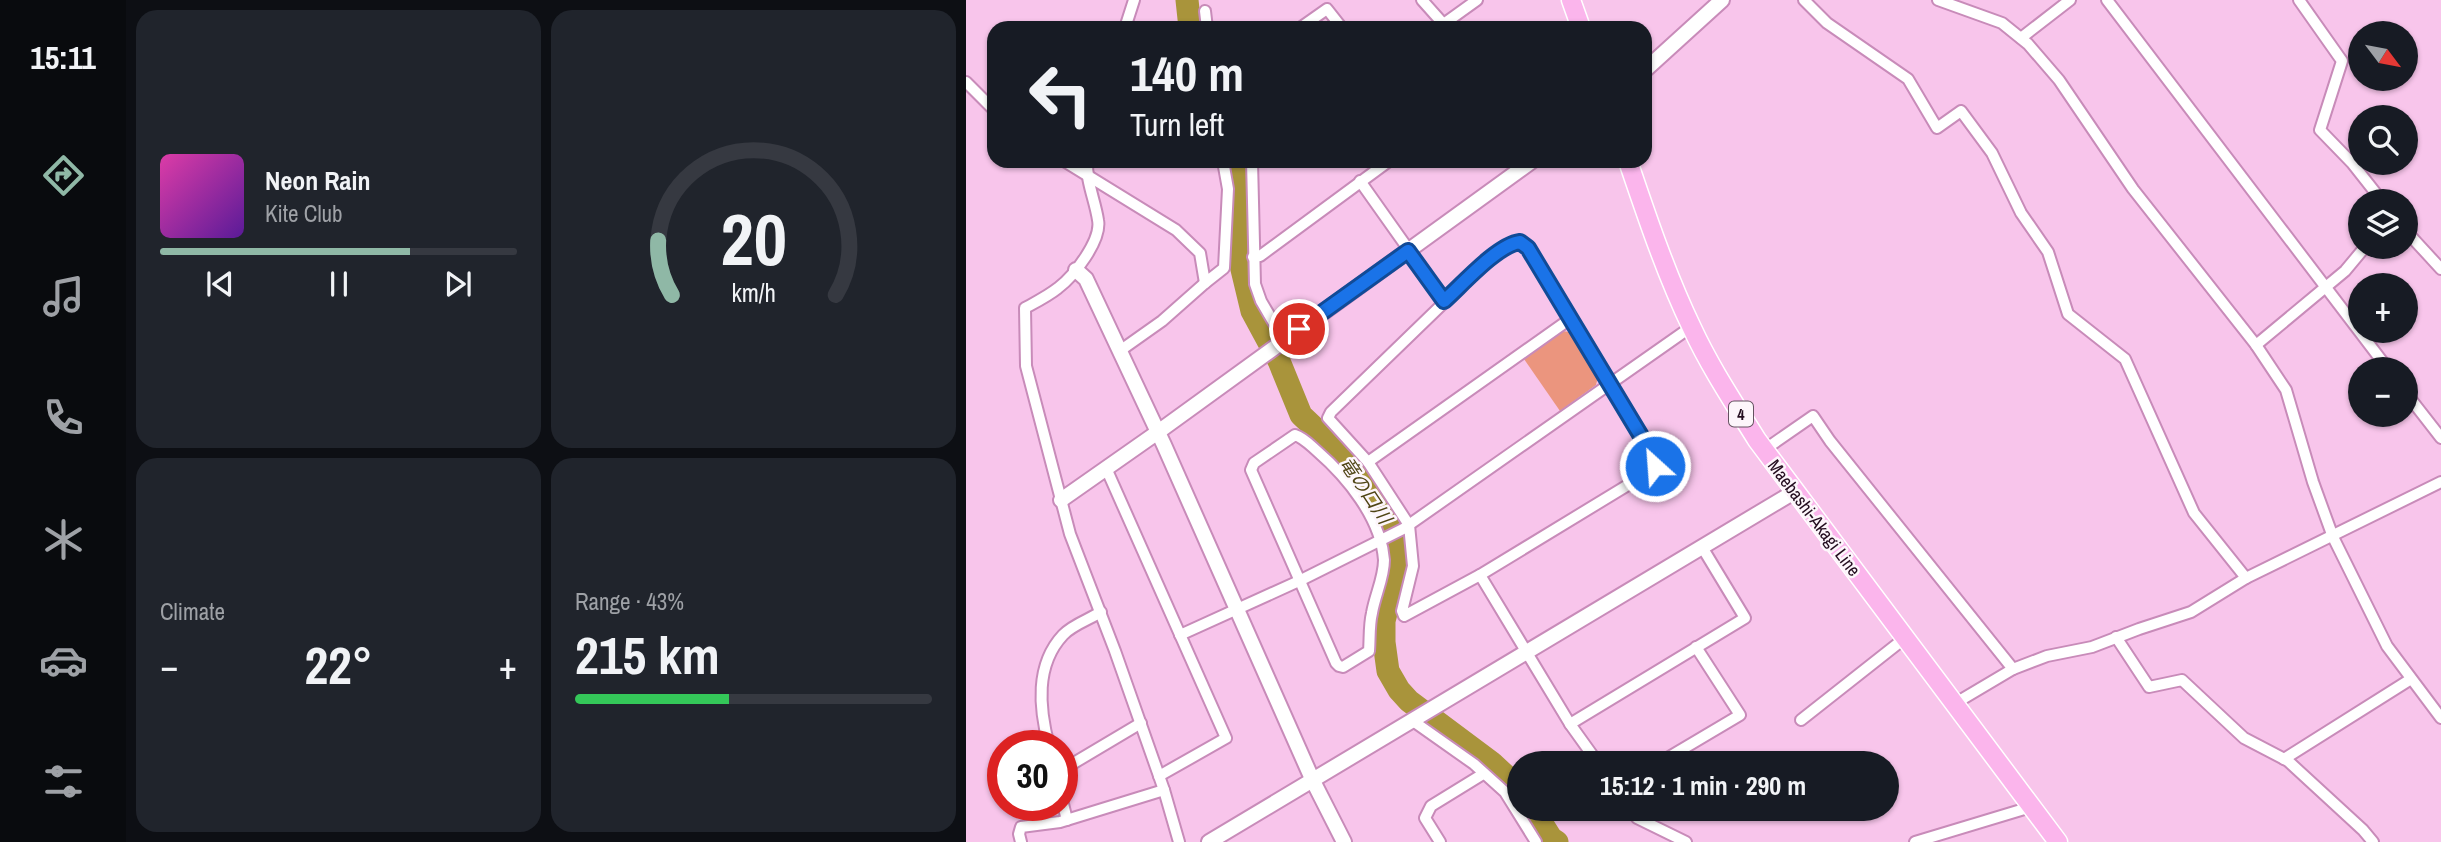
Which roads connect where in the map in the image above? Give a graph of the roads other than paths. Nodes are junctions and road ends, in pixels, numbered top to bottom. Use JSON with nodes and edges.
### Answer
{"nodes":[{"id":1,"x":1134,"y":0,"type":"edge"},
{"id":2,"x":1422,"y":0,"type":"edge"},
{"id":3,"x":1477,"y":0,"type":"edge"},
{"id":4,"x":1571,"y":0,"type":"edge"},
{"id":5,"x":1722,"y":0,"type":"edge"},
{"id":6,"x":1804,"y":0,"type":"edge"},
{"id":7,"x":1938,"y":0,"type":"edge"},
{"id":8,"x":2070,"y":0,"type":"edge"},
{"id":9,"x":2107,"y":0,"type":"edge"},
{"id":10,"x":2299,"y":0,"type":"edge"},
{"id":11,"x":1205,"y":11,"type":"dead end"},
{"id":12,"x":1127,"y":21,"type":"edge"},
{"id":13,"x":1207,"y":21,"type":"edge"},
{"id":14,"x":1310,"y":21,"type":"edge"},
{"id":15,"x":1336,"y":21,"type":"edge"},
{"id":16,"x":1438,"y":21,"type":"edge"},
{"id":17,"x":1451,"y":21,"type":"edge"},
{"id":18,"x":1578,"y":21,"type":"edge"},
{"id":19,"x":2021,"y":38,"type":"junction"},
{"id":20,"x":1652,"y":64,"type":"edge"},
{"id":21,"x":966,"y":82,"type":"edge"},
{"id":22,"x":987,"y":103,"type":"edge"},
{"id":23,"x":1076,"y":168,"type":"edge"},
{"id":24,"x":1086,"y":168,"type":"edge"},
{"id":25,"x":1224,"y":168,"type":"edge"},
{"id":26,"x":1252,"y":168,"type":"edge"},
{"id":27,"x":1379,"y":168,"type":"edge"},
{"id":28,"x":1522,"y":168,"type":"edge"},
{"id":29,"x":1630,"y":168,"type":"edge"},
{"id":30,"x":1086,"y":174,"type":"junction"},
{"id":31,"x":1360,"y":181,"type":"junction"},
{"id":32,"x":2373,"y":189,"type":"edge"},
{"id":33,"x":2418,"y":244,"type":"edge"},
{"id":34,"x":1408,"y":251,"type":"junction"},
{"id":35,"x":1253,"y":257,"type":"junction"},
{"id":36,"x":2355,"y":259,"type":"edge"},
{"id":37,"x":2441,"y":269,"type":"edge"},
{"id":38,"x":1076,"y":270,"type":"junction"},
{"id":39,"x":1205,"y":283,"type":"junction"},
{"id":40,"x":2325,"y":288,"type":"junction"},
{"id":41,"x":1444,"y":301,"type":"junction"},
{"id":42,"x":1570,"y":319,"type":"junction"},
{"id":43,"x":1691,"y":327,"type":"junction"},
{"id":44,"x":1278,"y":330,"type":"dead end"},
{"id":45,"x":2256,"y":345,"type":"junction"},
{"id":46,"x":1121,"y":350,"type":"junction"},
{"id":47,"x":2379,"y":357,"type":"edge"},
{"id":48,"x":1609,"y":383,"type":"junction"},
{"id":49,"x":2418,"y":409,"type":"edge"},
{"id":50,"x":1158,"y":432,"type":"junction"},
{"id":51,"x":2441,"y":439,"type":"edge"},
{"id":52,"x":1764,"y":450,"type":"junction"},
{"id":53,"x":1368,"y":462,"type":"junction"},
{"id":54,"x":1106,"y":468,"type":"junction"},
{"id":55,"x":2441,"y":482,"type":"edge"},
{"id":56,"x":1794,"y":492,"type":"junction"},
{"id":57,"x":1061,"y":500,"type":"junction"},
{"id":58,"x":1406,"y":527,"type":"junction"},
{"id":59,"x":2333,"y":537,"type":"junction"},
{"id":60,"x":1382,"y":539,"type":"junction"},
{"id":61,"x":1702,"y":547,"type":"junction"},
{"id":62,"x":1480,"y":575,"type":"junction"},
{"id":63,"x":2246,"y":578,"type":"junction"},
{"id":64,"x":1299,"y":581,"type":"junction"},
{"id":65,"x":1237,"y":610,"type":"junction"},
{"id":66,"x":1101,"y":612,"type":"junction"},
{"id":67,"x":1180,"y":635,"type":"junction"},
{"id":68,"x":2116,"y":637,"type":"junction"},
{"id":69,"x":1905,"y":638,"type":"junction"},
{"id":70,"x":1696,"y":647,"type":"junction"},
{"id":71,"x":1526,"y":652,"type":"junction"},
{"id":72,"x":2013,"y":669,"type":"junction"},
{"id":73,"x":2412,"y":679,"type":"junction"},
{"id":74,"x":1954,"y":704,"type":"junction"},
{"id":75,"x":2441,"y":718,"type":"edge"},
{"id":76,"x":1414,"y":720,"type":"junction"},
{"id":77,"x":1801,"y":720,"type":"dead end"},
{"id":78,"x":1141,"y":723,"type":"junction"},
{"id":79,"x":1570,"y":724,"type":"junction"},
{"id":80,"x":1045,"y":730,"type":"edge"},
{"id":81,"x":1589,"y":751,"type":"edge"},
{"id":82,"x":1679,"y":751,"type":"edge"},
{"id":83,"x":2284,"y":759,"type":"junction"},
{"id":84,"x":1078,"y":760,"type":"edge"},
{"id":85,"x":1483,"y":774,"type":"junction"},
{"id":86,"x":1159,"y":776,"type":"junction"},
{"id":87,"x":1313,"y":781,"type":"junction"},
{"id":88,"x":1164,"y":790,"type":"junction"},
{"id":89,"x":2031,"y":807,"type":"junction"},
{"id":90,"x":1078,"y":817,"type":"edge"},
{"id":91,"x":1060,"y":821,"type":"edge"},
{"id":92,"x":1643,"y":821,"type":"edge"},
{"id":93,"x":1021,"y":842,"type":"edge"},
{"id":94,"x":1179,"y":842,"type":"edge"},
{"id":95,"x":1209,"y":842,"type":"edge"},
{"id":96,"x":1344,"y":842,"type":"edge"},
{"id":97,"x":1440,"y":842,"type":"edge"},
{"id":98,"x":1536,"y":842,"type":"edge"},
{"id":99,"x":1686,"y":842,"type":"edge"},
{"id":100,"x":1915,"y":842,"type":"edge"},
{"id":101,"x":2058,"y":842,"type":"edge"},
{"id":102,"x":2372,"y":842,"type":"edge"}],
"edges":[{"from":1,"to":12,"type":"street"},
{"from":2,"to":16,"type":"street"},
{"from":3,"to":17,"type":"street"},
{"from":4,"to":18,"type":"main road"},
{"from":5,"to":20,"type":"street"},
{"from":6,"to":63,"type":"street"},
{"from":7,"to":19,"type":"street"},
{"from":8,"to":19,"type":"street"},
{"from":9,"to":40,"type":"street"},
{"from":10,"to":32,"type":"street"},
{"from":11,"to":13,"type":"street"},
{"from":14,"to":15,"type":"street"},
{"from":19,"to":45,"type":"street"},
{"from":21,"to":22,"type":"street"},
{"from":23,"to":30,"type":"street"},
{"from":24,"to":30,"type":"street"},
{"from":25,"to":39,"type":"street"},
{"from":26,"to":35,"type":"street"},
{"from":27,"to":31,"type":"street"},
{"from":28,"to":34,"type":"street"},
{"from":29,"to":43,"type":"main road","name":"Maebashi-Akagi Line","number":"4"},
{"from":30,"to":38,"type":"street"},
{"from":30,"to":39,"type":"street"},
{"from":31,"to":34,"type":"street"},
{"from":31,"to":35,"type":"street"},
{"from":33,"to":37,"type":"street"},
{"from":34,"to":41,"type":"street"},
{"from":34,"to":50,"type":"street"},
{"from":35,"to":44,"type":"street"},
{"from":36,"to":40,"type":"street"},
{"from":38,"to":46,"type":"street"},
{"from":38,"to":57,"type":"street"},
{"from":39,"to":46,"type":"street"},
{"from":40,"to":45,"type":"street"},
{"from":40,"to":47,"type":"street"},
{"from":41,"to":42,"type":"street"},
{"from":41,"to":53,"type":"street"},
{"from":42,"to":48,"type":"street"},
{"from":42,"to":53,"type":"street"},
{"from":43,"to":48,"type":"street"},
{"from":43,"to":52,"type":"main road","name":"Maebashi-Akagi Line","number":"4"},
{"from":45,"to":59,"type":"street"},
{"from":46,"to":50,"type":"street"},
{"from":48,"to":58,"type":"street"},
{"from":48,"to":62,"type":"street"},
{"from":49,"to":51,"type":"street"},
{"from":50,"to":54,"type":"street"},
{"from":50,"to":65,"type":"street"},
{"from":52,"to":56,"type":"main road","name":"Maebashi-Akagi Line","number":"4"},
{"from":52,"to":72,"type":"street"},
{"from":53,"to":58,"type":"street"},
{"from":54,"to":57,"type":"street"},
{"from":54,"to":67,"type":"street"},
{"from":55,"to":59,"type":"street"},
{"from":56,"to":61,"type":"street"},
{"from":56,"to":69,"type":"main road","name":"Maebashi-Akagi Line","number":"4"},
{"from":57,"to":66,"type":"street"},
{"from":58,"to":60,"type":"street"},
{"from":58,"to":62,"type":"street"},
{"from":59,"to":63,"type":"street"},
{"from":59,"to":73,"type":"street"},
{"from":60,"to":64,"type":"street"},
{"from":60,"to":64,"type":"street"},
{"from":60,"to":64,"type":"street"},
{"from":61,"to":70,"type":"street"},
{"from":61,"to":71,"type":"street"},
{"from":62,"to":71,"type":"street"},
{"from":63,"to":68,"type":"street"},
{"from":64,"to":65,"type":"street"},
{"from":65,"to":67,"type":"street"},
{"from":65,"to":87,"type":"street"},
{"from":66,"to":78,"type":"street"},
{"from":66,"to":80,"type":"street"},
{"from":67,"to":86,"type":"street"},
{"from":68,"to":72,"type":"street"},
{"from":68,"to":83,"type":"street"},
{"from":69,"to":74,"type":"main road","name":"Maebashi-Akagi Line","number":"4"},
{"from":69,"to":77,"type":"street"},
{"from":70,"to":79,"type":"street"},
{"from":70,"to":82,"type":"street"},
{"from":71,"to":76,"type":"street"},
{"from":71,"to":79,"type":"street"},
{"from":72,"to":74,"type":"street"},
{"from":73,"to":75,"type":"street"},
{"from":73,"to":83,"type":"street"},
{"from":74,"to":89,"type":"main road","name":"Maebashi-Akagi Line","number":"4"},
{"from":76,"to":85,"type":"street"},
{"from":76,"to":87,"type":"street"},
{"from":78,"to":84,"type":"street"},
{"from":78,"to":86,"type":"street"},
{"from":79,"to":81,"type":"street"},
{"from":83,"to":102,"type":"street"},
{"from":85,"to":97,"type":"street"},
{"from":85,"to":98,"type":"street"},
{"from":86,"to":88,"type":"street"},
{"from":87,"to":95,"type":"street"},
{"from":87,"to":96,"type":"street"},
{"from":88,"to":90,"type":"street"},
{"from":88,"to":94,"type":"street"},
{"from":89,"to":100,"type":"street"},
{"from":89,"to":101,"type":"main road","name":"Maebashi-Akagi Line","number":"4"},
{"from":91,"to":93,"type":"street"},
{"from":92,"to":99,"type":"street"}]}
